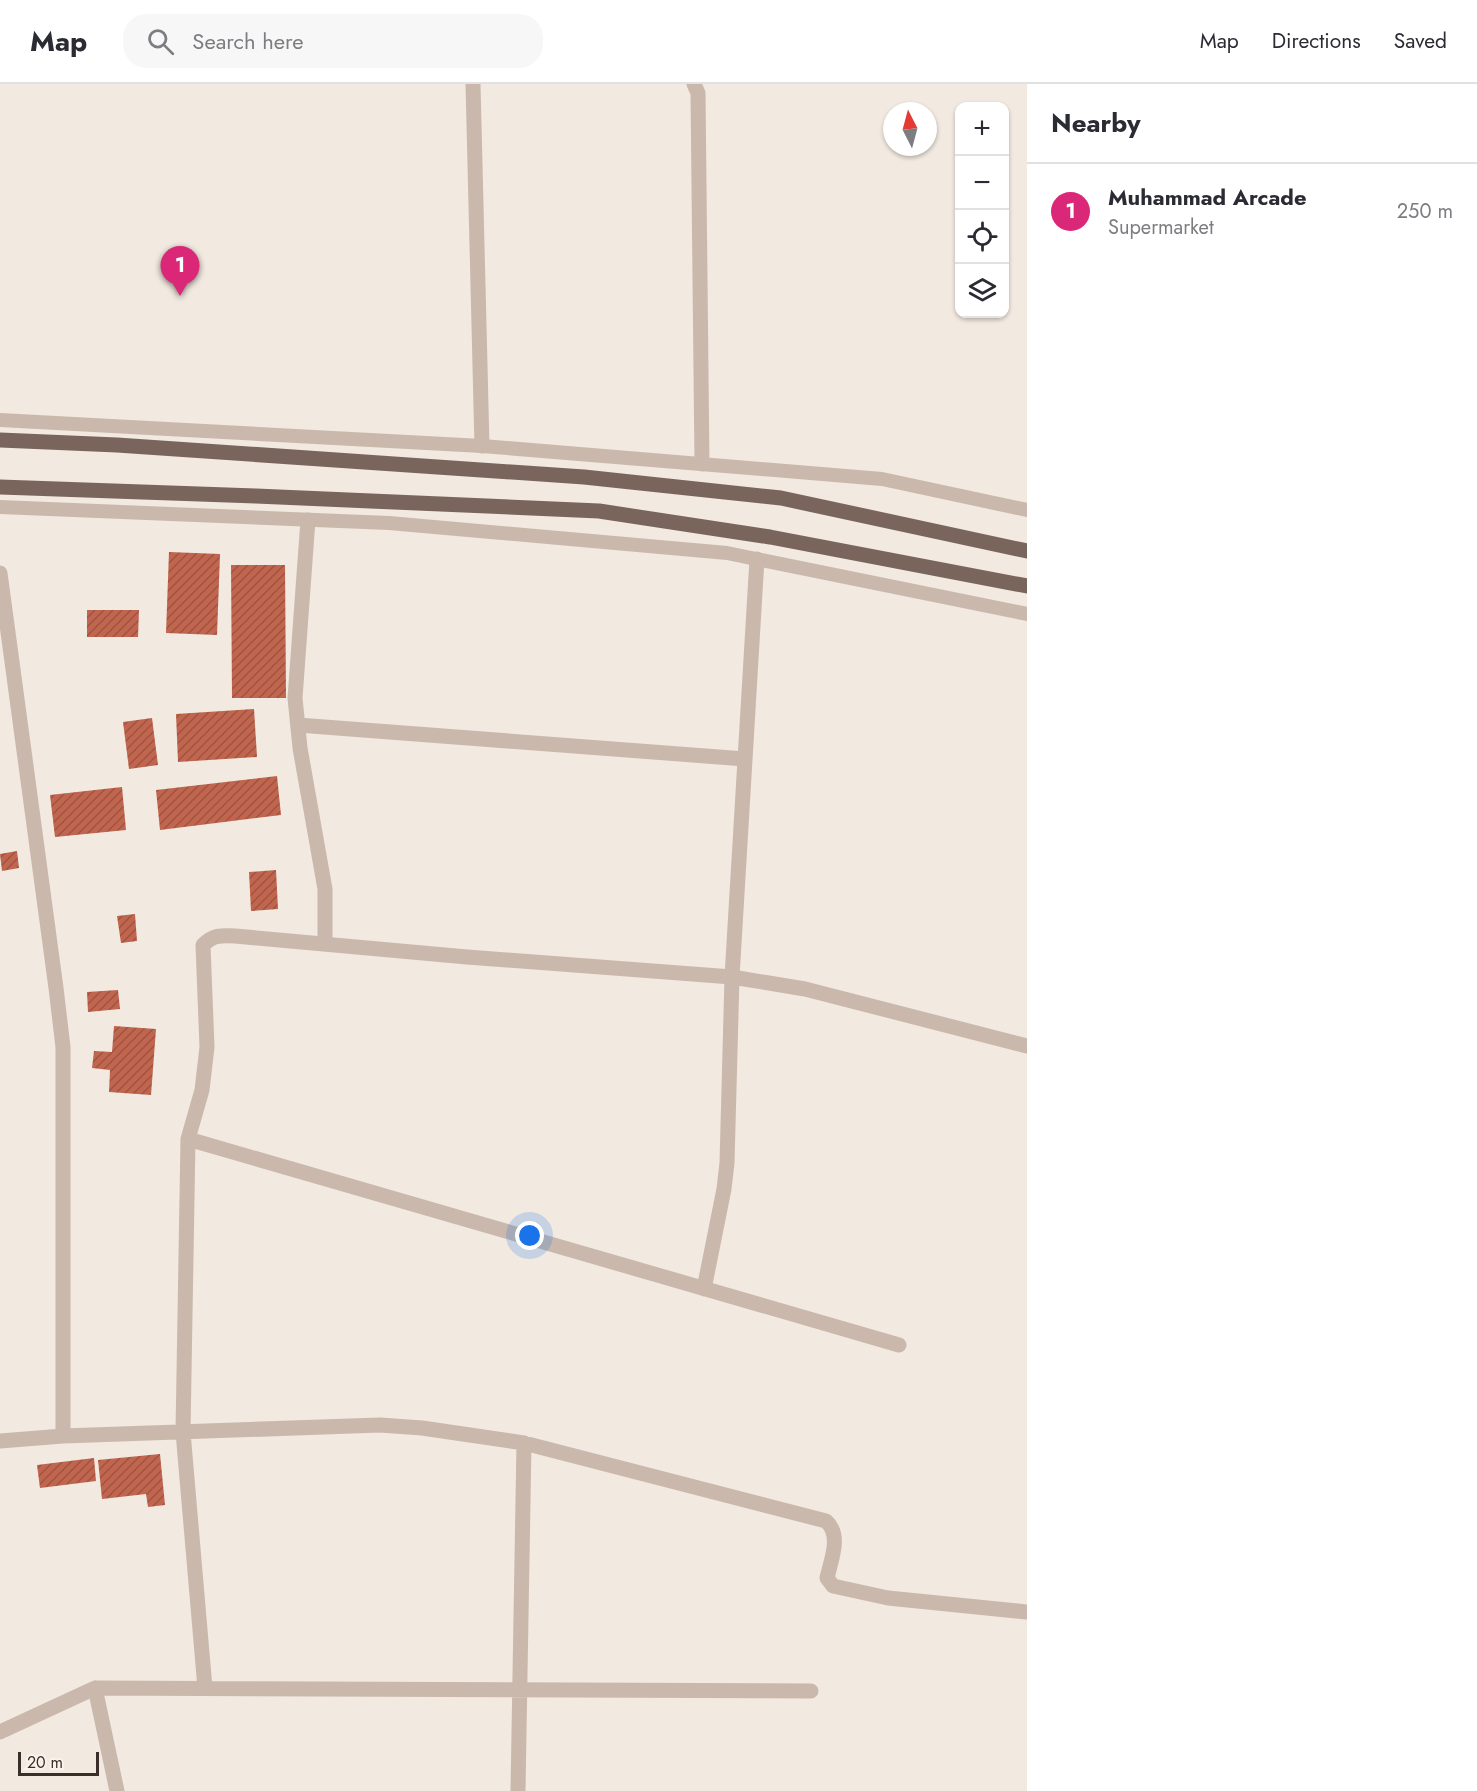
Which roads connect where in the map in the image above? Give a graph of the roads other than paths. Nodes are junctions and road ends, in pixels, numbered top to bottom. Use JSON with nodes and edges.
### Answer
{"nodes":[{"id":1,"x":473,"y":84,"type":"edge"},
{"id":2,"x":694,"y":84,"type":"edge"},
{"id":3,"x":0,"y":420,"type":"edge"},
{"id":4,"x":0,"y":440,"type":"edge"},
{"id":5,"x":482,"y":446,"type":"junction"},
{"id":6,"x":702,"y":464,"type":"junction"},
{"id":7,"x":0,"y":488,"type":"edge"},
{"id":8,"x":0,"y":507,"type":"edge"},
{"id":9,"x":1027,"y":510,"type":"edge"},
{"id":10,"x":308,"y":520,"type":"junction"},
{"id":11,"x":1027,"y":551,"type":"edge"},
{"id":12,"x":757,"y":559,"type":"junction"},
{"id":13,"x":0,"y":573,"type":"edge"},
{"id":14,"x":1027,"y":586,"type":"edge"},
{"id":15,"x":1027,"y":614,"type":"edge"},
{"id":16,"x":298,"y":724,"type":"junction"},
{"id":17,"x":745,"y":759,"type":"junction"},
{"id":18,"x":325,"y":944,"type":"junction"},
{"id":19,"x":732,"y":977,"type":"junction"},
{"id":20,"x":1027,"y":1046,"type":"edge"},
{"id":21,"x":189,"y":1139,"type":"junction"},
{"id":22,"x":704,"y":1289,"type":"junction"},
{"id":23,"x":899,"y":1345,"type":"dead end"},
{"id":24,"x":183,"y":1432,"type":"junction"},
{"id":25,"x":63,"y":1436,"type":"junction"},
{"id":26,"x":0,"y":1441,"type":"edge"},
{"id":27,"x":524,"y":1443,"type":"junction"},
{"id":28,"x":1027,"y":1612,"type":"edge"},
{"id":29,"x":95,"y":1688,"type":"junction"},
{"id":30,"x":205,"y":1688,"type":"junction"},
{"id":31,"x":519,"y":1690,"type":"junction"},
{"id":32,"x":811,"y":1691,"type":"dead end"},
{"id":33,"x":0,"y":1732,"type":"edge"},
{"id":34,"x":117,"y":1791,"type":"edge"},
{"id":35,"x":518,"y":1791,"type":"edge"}],
"edges":[{"from":1,"to":5,"type":"street"},
{"from":2,"to":6,"type":"street"},
{"from":3,"to":5,"type":"lane"},
{"from":4,"to":11,"type":"main road"},
{"from":5,"to":6,"type":"lane"},
{"from":6,"to":9,"type":"lane"},
{"from":7,"to":14,"type":"main road"},
{"from":8,"to":10,"type":"lane"},
{"from":10,"to":12,"type":"lane"},
{"from":10,"to":16,"type":"street"},
{"from":12,"to":15,"type":"lane"},
{"from":12,"to":17,"type":"street"},
{"from":13,"to":25,"type":"street"},
{"from":16,"to":17,"type":"street"},
{"from":16,"to":18,"type":"street"},
{"from":17,"to":19,"type":"street"},
{"from":18,"to":19,"type":"street"},
{"from":18,"to":21,"type":"street"},
{"from":19,"to":20,"type":"street"},
{"from":19,"to":22,"type":"street"},
{"from":21,"to":22,"type":"street"},
{"from":21,"to":24,"type":"street"},
{"from":22,"to":23,"type":"street"},
{"from":24,"to":25,"type":"street"},
{"from":24,"to":27,"type":"street"},
{"from":24,"to":30,"type":"street"},
{"from":25,"to":26,"type":"street"},
{"from":27,"to":28,"type":"street"},
{"from":27,"to":31,"type":"street"},
{"from":29,"to":30,"type":"street"},
{"from":29,"to":33,"type":"street"},
{"from":29,"to":34,"type":"street"},
{"from":30,"to":31,"type":"street"},
{"from":31,"to":32,"type":"street"},
{"from":31,"to":35,"type":"street"}]}
